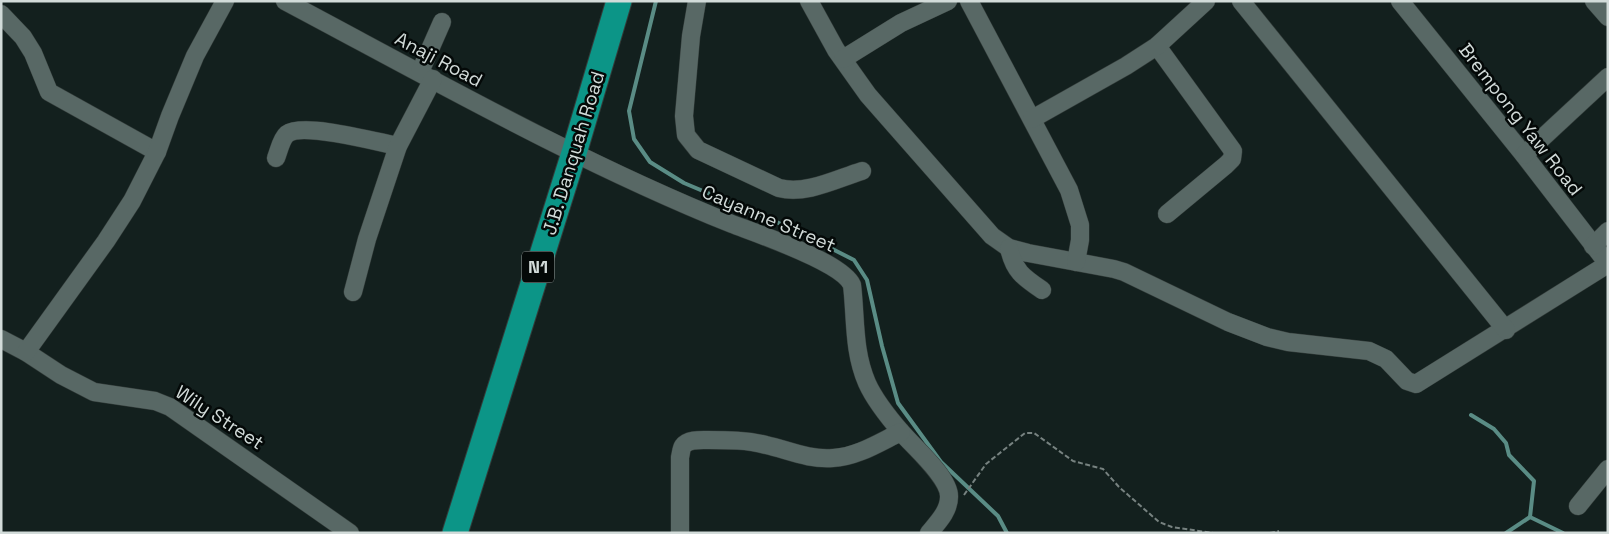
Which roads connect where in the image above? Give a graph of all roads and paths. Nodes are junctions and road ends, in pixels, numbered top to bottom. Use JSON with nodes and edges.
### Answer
{"nodes":[{"id":1,"x":225,"y":1,"type":"edge"},
{"id":2,"x":285,"y":1,"type":"edge"},
{"id":3,"x":619,"y":1,"type":"edge"},
{"id":4,"x":698,"y":1,"type":"edge"},
{"id":5,"x":809,"y":1,"type":"edge"},
{"id":6,"x":948,"y":1,"type":"edge"},
{"id":7,"x":969,"y":1,"type":"edge"},
{"id":8,"x":1206,"y":1,"type":"edge"},
{"id":9,"x":1241,"y":1,"type":"edge"},
{"id":10,"x":1400,"y":1,"type":"edge"},
{"id":11,"x":1594,"y":1,"type":"edge"},
{"id":12,"x":1,"y":14,"type":"edge"},
{"id":13,"x":1608,"y":17,"type":"edge"},
{"id":14,"x":442,"y":22,"type":"dead end"},
{"id":15,"x":1157,"y":46,"type":"junction"},
{"id":16,"x":843,"y":59,"type":"junction"},
{"id":17,"x":426,"y":76,"type":"junction"},
{"id":18,"x":1608,"y":77,"type":"edge"},
{"id":19,"x":1032,"y":118,"type":"junction"},
{"id":20,"x":398,"y":146,"type":"junction"},
{"id":21,"x":157,"y":152,"type":"junction"},
{"id":22,"x":574,"y":153,"type":"junction"},
{"id":23,"x":1524,"y":155,"type":"junction"},
{"id":24,"x":276,"y":158,"type":"dead end"},
{"id":25,"x":862,"y":170,"type":"dead end"},
{"id":26,"x":1167,"y":214,"type":"dead end"},
{"id":27,"x":1608,"y":232,"type":"edge"},
{"id":28,"x":1593,"y":246,"type":"junction"},
{"id":29,"x":1010,"y":248,"type":"junction"},
{"id":30,"x":1076,"y":262,"type":"junction"},
{"id":31,"x":1608,"y":264,"type":"edge"},
{"id":32,"x":1042,"y":290,"type":"dead end"},
{"id":33,"x":353,"y":292,"type":"dead end"},
{"id":34,"x":1506,"y":330,"type":"junction"},
{"id":35,"x":1,"y":339,"type":"edge"},
{"id":36,"x":26,"y":352,"type":"junction"},
{"id":37,"x":901,"y":432,"type":"junction"},
{"id":38,"x":1608,"y":470,"type":"edge"},
{"id":39,"x":962,"y":497,"type":"dead end"},
{"id":40,"x":1578,"y":506,"type":"dead end"},
{"id":41,"x":1279,"y":531,"type":"dead end"},
{"id":42,"x":350,"y":533,"type":"edge"},
{"id":43,"x":455,"y":533,"type":"edge"},
{"id":44,"x":680,"y":533,"type":"edge"},
{"id":45,"x":929,"y":533,"type":"edge"},
{"id":46,"x":1213,"y":533,"type":"edge"},
{"id":47,"x":1270,"y":533,"type":"edge"}],
"edges":[{"from":1,"to":21,"type":"street"},
{"from":2,"to":17,"type":"street","name":"Anaji Road"},
{"from":3,"to":22,"type":"highway","name":"J.B. Danquah Road","number":"N1"},
{"from":4,"to":25,"type":"street"},
{"from":5,"to":16,"type":"street"},
{"from":6,"to":16,"type":"street"},
{"from":7,"to":19,"type":"street"},
{"from":8,"to":15,"type":"street"},
{"from":9,"to":34,"type":"street"},
{"from":10,"to":23,"type":"street","name":"Brempong Yaw Road"},
{"from":11,"to":13,"type":"street"},
{"from":12,"to":21,"type":"street"},
{"from":14,"to":17,"type":"street"},
{"from":15,"to":19,"type":"street"},
{"from":15,"to":26,"type":"street"},
{"from":16,"to":29,"type":"street"},
{"from":17,"to":20,"type":"street"},
{"from":17,"to":22,"type":"street","name":"Anaji Road"},
{"from":18,"to":23,"type":"street"},
{"from":19,"to":30,"type":"street"},
{"from":20,"to":24,"type":"street"},
{"from":20,"to":33,"type":"street"},
{"from":21,"to":36,"type":"street"},
{"from":22,"to":37,"type":"street","name":"Cayanne Street"},
{"from":22,"to":43,"type":"highway","name":"J.B. Danquah Road","number":"N1"},
{"from":23,"to":28,"type":"street","name":"Brempong Yaw Road"},
{"from":27,"to":28,"type":"street"},
{"from":28,"to":31,"type":"street","name":"Brempong Yaw Road"},
{"from":29,"to":30,"type":"street"},
{"from":29,"to":32,"type":"street"},
{"from":30,"to":34,"type":"street"},
{"from":31,"to":34,"type":"street"},
{"from":35,"to":36,"type":"street","name":"Wily Street"},
{"from":36,"to":42,"type":"street","name":"Wily Street"},
{"from":37,"to":44,"type":"street"},
{"from":37,"to":45,"type":"street","name":"Cayanne Street"},
{"from":38,"to":40,"type":"street"},
{"from":39,"to":46,"type":"path"},
{"from":41,"to":47,"type":"path"}]}
